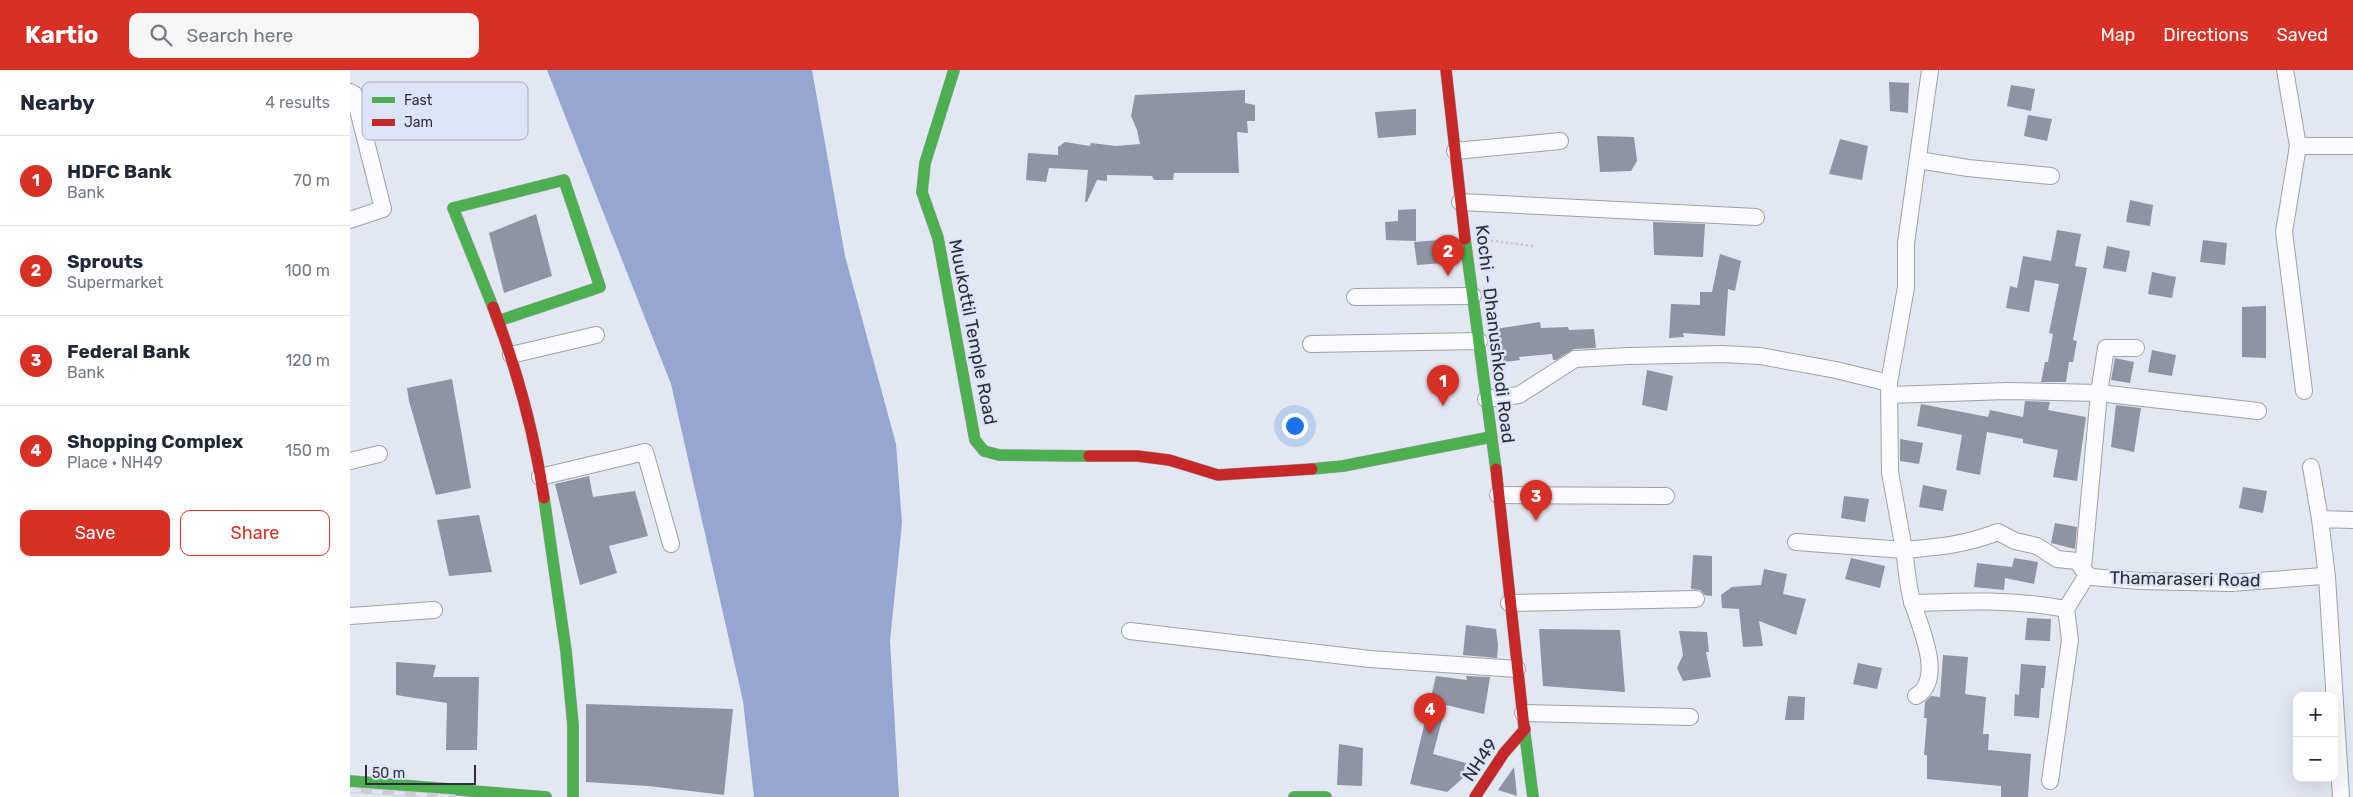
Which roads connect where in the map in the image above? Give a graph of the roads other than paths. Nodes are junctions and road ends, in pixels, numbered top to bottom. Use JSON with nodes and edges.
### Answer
{"nodes":[{"id":1,"x":954,"y":70,"type":"edge"},
{"id":2,"x":1446,"y":70,"type":"edge"},
{"id":3,"x":1930,"y":70,"type":"edge"},
{"id":4,"x":2285,"y":70,"type":"edge"},
{"id":5,"x":350,"y":92,"type":"edge"},
{"id":6,"x":362,"y":126,"type":"edge"},
{"id":7,"x":366,"y":140,"type":"edge"},
{"id":8,"x":1560,"y":141,"type":"dead end"},
{"id":9,"x":2298,"y":146,"type":"junction"},
{"id":10,"x":2353,"y":146,"type":"edge"},
{"id":11,"x":1455,"y":151,"type":"junction"},
{"id":12,"x":1918,"y":160,"type":"junction"},
{"id":13,"x":2051,"y":176,"type":"dead end"},
{"id":14,"x":1460,"y":202,"type":"junction"},
{"id":15,"x":1756,"y":217,"type":"dead end"},
{"id":16,"x":350,"y":220,"type":"edge"},
{"id":17,"x":1355,"y":296,"type":"dead end"},
{"id":18,"x":1472,"y":296,"type":"junction"},
{"id":19,"x":498,"y":321,"type":"junction"},
{"id":20,"x":596,"y":335,"type":"dead end"},
{"id":21,"x":1479,"y":341,"type":"junction"},
{"id":22,"x":1311,"y":344,"type":"dead end"},
{"id":23,"x":2136,"y":348,"type":"dead end"},
{"id":24,"x":511,"y":355,"type":"junction"},
{"id":25,"x":1889,"y":389,"type":"junction"},
{"id":26,"x":2304,"y":392,"type":"dead end"},
{"id":27,"x":2099,"y":393,"type":"junction"},
{"id":28,"x":1486,"y":399,"type":"junction"},
{"id":29,"x":2258,"y":412,"type":"dead end"},
{"id":30,"x":1491,"y":437,"type":"junction"},
{"id":31,"x":379,"y":454,"type":"dead end"},
{"id":32,"x":350,"y":461,"type":"edge"},
{"id":33,"x":2311,"y":467,"type":"dead end"},
{"id":34,"x":540,"y":477,"type":"junction"},
{"id":35,"x":1498,"y":495,"type":"junction"},
{"id":36,"x":1666,"y":496,"type":"dead end"},
{"id":37,"x":2320,"y":519,"type":"junction"},
{"id":38,"x":2353,"y":520,"type":"edge"},
{"id":39,"x":1796,"y":542,"type":"dead end"},
{"id":40,"x":671,"y":544,"type":"dead end"},
{"id":41,"x":1904,"y":550,"type":"junction"},
{"id":42,"x":2085,"y":572,"type":"junction"},
{"id":43,"x":2327,"y":577,"type":"junction"},
{"id":44,"x":1696,"y":599,"type":"dead end"},
{"id":45,"x":1509,"y":603,"type":"junction"},
{"id":46,"x":1912,"y":603,"type":"junction"},
{"id":47,"x":434,"y":610,"type":"dead end"},
{"id":48,"x":2066,"y":610,"type":"junction"},
{"id":49,"x":350,"y":616,"type":"edge"},
{"id":50,"x":1130,"y":631,"type":"dead end"},
{"id":51,"x":1517,"y":669,"type":"junction"},
{"id":52,"x":1916,"y":696,"type":"dead end"},
{"id":53,"x":1523,"y":713,"type":"junction"},
{"id":54,"x":1690,"y":717,"type":"dead end"},
{"id":55,"x":1525,"y":729,"type":"junction"},
{"id":56,"x":2050,"y":780,"type":"dead end"},
{"id":57,"x":350,"y":781,"type":"edge"},
{"id":58,"x":448,"y":793,"type":"edge"},
{"id":59,"x":546,"y":797,"type":"edge"},
{"id":60,"x":573,"y":797,"type":"edge"},
{"id":61,"x":1294,"y":797,"type":"edge"},
{"id":62,"x":1326,"y":797,"type":"edge"},
{"id":63,"x":1475,"y":797,"type":"edge"},
{"id":64,"x":1533,"y":797,"type":"edge"},
{"id":65,"x":2341,"y":797,"type":"edge"}],
"edges":[{"from":1,"to":30,"type":"main road","name":"Muukottil Temple Road"},
{"from":2,"to":11,"type":"main road","name":"Kochi - Dhanushkodi Road"},
{"from":3,"to":12,"type":"street"},
{"from":4,"to":9,"type":"street"},
{"from":5,"to":6,"type":"street"},
{"from":7,"to":16,"type":"street"},
{"from":8,"to":11,"type":"street"},
{"from":9,"to":10,"type":"street"},
{"from":9,"to":26,"type":"street"},
{"from":11,"to":14,"type":"main road","name":"Kochi - Dhanushkodi Road"},
{"from":12,"to":13,"type":"street"},
{"from":12,"to":25,"type":"street"},
{"from":14,"to":15,"type":"street"},
{"from":14,"to":18,"type":"main road","name":"Kochi - Dhanushkodi Road"},
{"from":17,"to":18,"type":"street"},
{"from":18,"to":21,"type":"main road","name":"Kochi - Dhanushkodi Road"},
{"from":19,"to":19,"type":"main road"},
{"from":19,"to":24,"type":"main road"},
{"from":20,"to":24,"type":"street"},
{"from":21,"to":22,"type":"street"},
{"from":21,"to":28,"type":"main road","name":"Kochi - Dhanushkodi Road"},
{"from":23,"to":27,"type":"street"},
{"from":24,"to":34,"type":"main road"},
{"from":25,"to":27,"type":"street"},
{"from":25,"to":28,"type":"street"},
{"from":25,"to":41,"type":"street"},
{"from":27,"to":29,"type":"street"},
{"from":27,"to":42,"type":"street"},
{"from":28,"to":30,"type":"main road","name":"Kochi - Dhanushkodi Road"},
{"from":30,"to":35,"type":"main road","name":"Kochi - Dhanushkodi Road"},
{"from":31,"to":32,"type":"street"},
{"from":33,"to":37,"type":"street"},
{"from":34,"to":40,"type":"street"},
{"from":34,"to":60,"type":"main road"},
{"from":35,"to":36,"type":"street"},
{"from":35,"to":45,"type":"main road","name":"Kochi - Dhanushkodi Road"},
{"from":37,"to":38,"type":"street"},
{"from":37,"to":43,"type":"street"},
{"from":39,"to":41,"type":"street","name":"Thamaraseri Road"},
{"from":41,"to":42,"type":"street","name":"Thamaraseri Road"},
{"from":41,"to":46,"type":"street"},
{"from":42,"to":43,"type":"street","name":"Thamaraseri Road"},
{"from":42,"to":48,"type":"street"},
{"from":43,"to":65,"type":"street"},
{"from":44,"to":45,"type":"street"},
{"from":45,"to":51,"type":"main road","name":"Kochi - Dhanushkodi Road"},
{"from":46,"to":48,"type":"street"},
{"from":46,"to":52,"type":"street"},
{"from":47,"to":49,"type":"street"},
{"from":48,"to":56,"type":"street"},
{"from":50,"to":51,"type":"street"},
{"from":51,"to":53,"type":"main road","name":"Kochi - Dhanushkodi Road"},
{"from":53,"to":54,"type":"street"},
{"from":53,"to":55,"type":"main road","name":"Kochi - Dhanushkodi Road"},
{"from":55,"to":63,"type":"main road","name":"NH49","number":"NH49"},
{"from":55,"to":64,"type":"main road","name":"Kochi - Dhanushkodi Road"},
{"from":57,"to":58,"type":"main road"},
{"from":58,"to":59,"type":"main road"},
{"from":61,"to":62,"type":"main road"}]}
